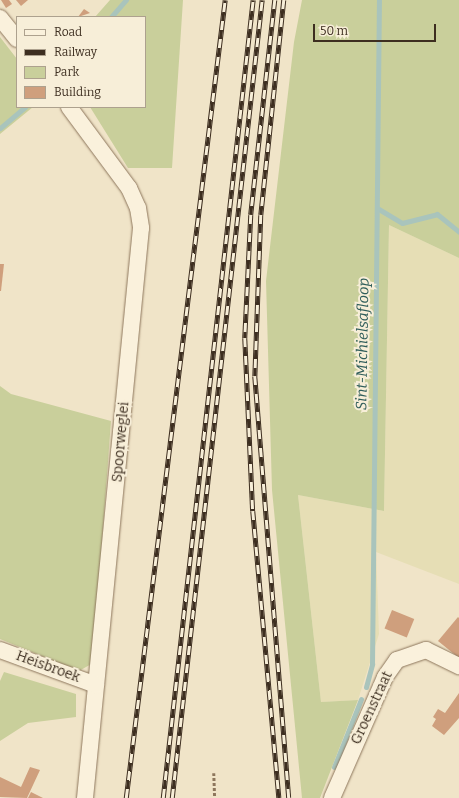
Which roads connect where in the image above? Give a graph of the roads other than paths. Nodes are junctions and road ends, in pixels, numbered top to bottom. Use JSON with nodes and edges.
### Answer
{"nodes":[{"id":1,"x":0,"y":18,"type":"edge"},
{"id":2,"x":16,"y":38,"type":"edge"},
{"id":3,"x":70,"y":108,"type":"edge"},
{"id":4,"x":0,"y":650,"type":"edge"},
{"id":5,"x":459,"y":666,"type":"edge"},
{"id":6,"x":96,"y":685,"type":"junction"},
{"id":7,"x":85,"y":798,"type":"edge"},
{"id":8,"x":332,"y":798,"type":"edge"}],
"edges":[{"from":1,"to":2,"type":"street"},
{"from":3,"to":6,"type":"street","name":"Spoorweglei"},
{"from":4,"to":6,"type":"street","name":"Heisbroek"},
{"from":5,"to":8,"type":"street","name":"Groenstraat"},
{"from":6,"to":7,"type":"street","name":"Spoorweglei"}]}
